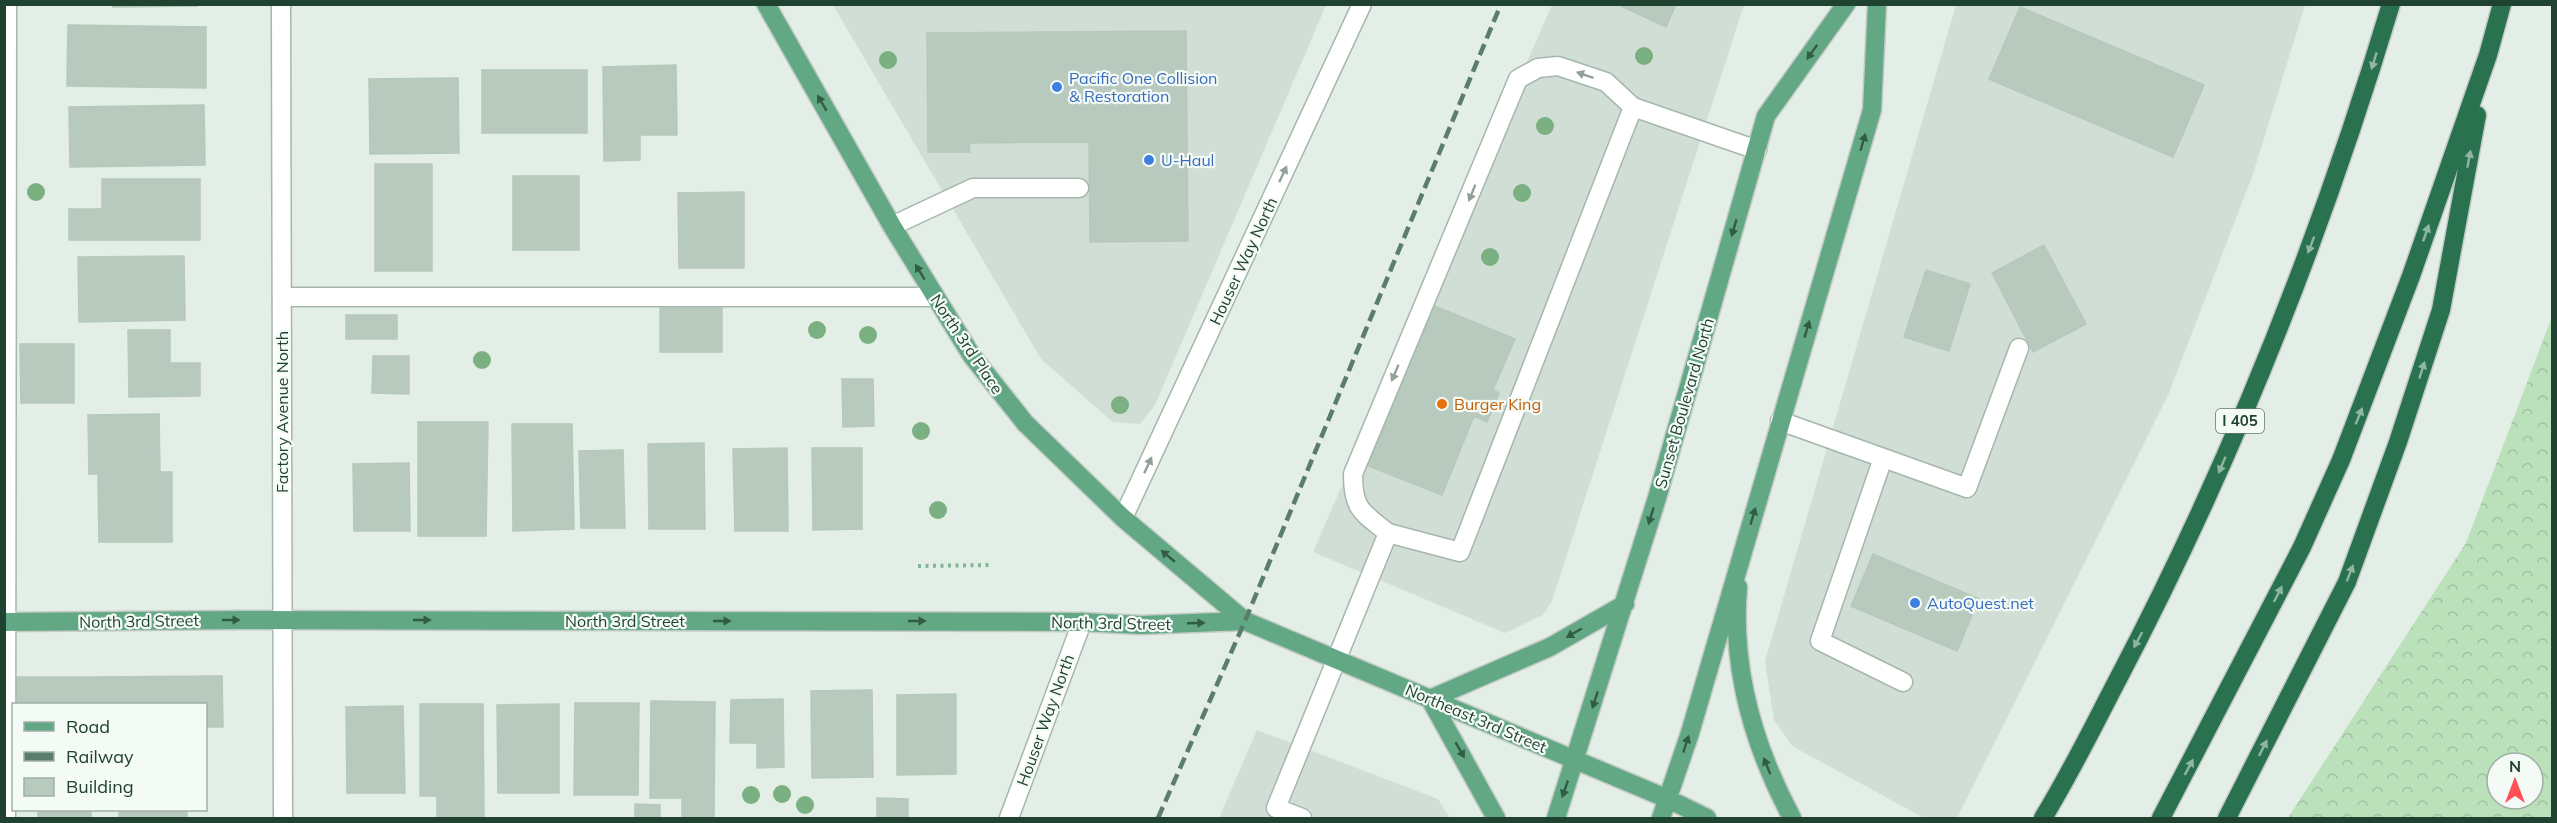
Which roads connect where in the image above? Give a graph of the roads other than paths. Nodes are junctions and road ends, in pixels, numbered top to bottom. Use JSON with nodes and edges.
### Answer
{"nodes":[{"id":1,"x":7,"y":4,"type":"edge"},
{"id":2,"x":281,"y":4,"type":"edge"},
{"id":3,"x":766,"y":4,"type":"edge"},
{"id":4,"x":1362,"y":4,"type":"edge"},
{"id":5,"x":1846,"y":4,"type":"edge"},
{"id":6,"x":1877,"y":4,"type":"edge"},
{"id":7,"x":2391,"y":4,"type":"edge"},
{"id":8,"x":2502,"y":4,"type":"edge"},
{"id":9,"x":2488,"y":56,"type":"junction"},
{"id":10,"x":1633,"y":107,"type":"junction"},
{"id":11,"x":1757,"y":150,"type":"junction"},
{"id":12,"x":1079,"y":188,"type":"dead end"},
{"id":13,"x":892,"y":226,"type":"junction"},
{"id":14,"x":282,"y":297,"type":"junction"},
{"id":15,"x":935,"y":297,"type":"junction"},
{"id":16,"x":2019,"y":348,"type":"dead end"},
{"id":17,"x":1780,"y":421,"type":"junction"},
{"id":18,"x":1883,"y":458,"type":"junction"},
{"id":19,"x":1123,"y":518,"type":"junction"},
{"id":20,"x":1388,"y":533,"type":"junction"},
{"id":21,"x":1740,"y":558,"type":"junction"},
{"id":22,"x":1625,"y":604,"type":"junction"},
{"id":23,"x":282,"y":620,"type":"junction"},
{"id":24,"x":1245,"y":621,"type":"junction"},
{"id":25,"x":5,"y":622,"type":"edge"},
{"id":26,"x":1082,"y":622,"type":"junction"},
{"id":27,"x":1336,"y":660,"type":"junction"},
{"id":28,"x":1903,"y":682,"type":"dead end"},
{"id":29,"x":1430,"y":699,"type":"junction"},
{"id":30,"x":1575,"y":760,"type":"junction"},
{"id":31,"x":1668,"y":799,"type":"junction"},
{"id":32,"x":6,"y":819,"type":"edge"},
{"id":33,"x":283,"y":819,"type":"edge"},
{"id":34,"x":1009,"y":819,"type":"edge"},
{"id":35,"x":1302,"y":819,"type":"edge"},
{"id":36,"x":1496,"y":819,"type":"edge"},
{"id":37,"x":1556,"y":819,"type":"edge"},
{"id":38,"x":1661,"y":819,"type":"edge"},
{"id":39,"x":1707,"y":819,"type":"edge"},
{"id":40,"x":1792,"y":819,"type":"edge"},
{"id":41,"x":2043,"y":819,"type":"edge"},
{"id":42,"x":2161,"y":819,"type":"edge"},
{"id":43,"x":2227,"y":819,"type":"edge"}],
"edges":[{"from":1,"to":25,"type":"street"},
{"from":2,"to":14,"type":"street","name":"Factory Avenue North"},
{"from":13,"to":3,"type":"main road","name":"North 3rd Place","one_way":true},
{"from":19,"to":4,"type":"street","name":"Houser Way North","one_way":true},
{"from":5,"to":11,"type":"main road","name":"Sunset Boulevard North","one_way":true},
{"from":17,"to":6,"type":"main road","one_way":true},
{"from":7,"to":41,"type":"highway","number":"I 405","one_way":true},
{"from":8,"to":9,"type":"highway"},
{"from":42,"to":9,"type":"highway","one_way":true},
{"from":43,"to":9,"type":"highway","one_way":true},
{"from":10,"to":11,"type":"street"},
{"from":10,"to":20,"type":"street"},
{"from":10,"to":20,"type":"street","one_way":true},
{"from":11,"to":22,"type":"main road","name":"Sunset Boulevard North","one_way":true},
{"from":12,"to":13,"type":"street"},
{"from":15,"to":13,"type":"main road","name":"North 3rd Place","one_way":true},
{"from":14,"to":15,"type":"street"},
{"from":14,"to":23,"type":"street","name":"Factory Avenue North"},
{"from":15,"to":19,"type":"main road","name":"North 3rd Place"},
{"from":16,"to":18,"type":"street"},
{"from":17,"to":18,"type":"street"},
{"from":21,"to":17,"type":"main road","one_way":true},
{"from":18,"to":28,"type":"street"},
{"from":24,"to":19,"type":"main road","name":"North 3rd Place","one_way":true},
{"from":20,"to":27,"type":"street"},
{"from":31,"to":21,"type":"main road","one_way":true},
{"from":40,"to":21,"type":"main road","one_way":true},
{"from":22,"to":29,"type":"main road","one_way":true},
{"from":22,"to":30,"type":"main road","name":"Sunset Boulevard North","one_way":true},
{"from":25,"to":23,"type":"main road","name":"North 3rd Street","one_way":true},
{"from":23,"to":26,"type":"main road","name":"North 3rd Street","one_way":true},
{"from":23,"to":33,"type":"street","name":"Factory Avenue North"},
{"from":26,"to":24,"type":"main road","name":"North 3rd Street","one_way":true},
{"from":24,"to":27,"type":"main road","name":"Northeast 3rd Street"},
{"from":25,"to":32,"type":"street"},
{"from":26,"to":34,"type":"street","name":"Houser Way North"},
{"from":27,"to":29,"type":"main road","name":"Northeast 3rd Street"},
{"from":27,"to":35,"type":"street"},
{"from":29,"to":30,"type":"main road","name":"Northeast 3rd Street"},
{"from":29,"to":36,"type":"main road","one_way":true},
{"from":30,"to":31,"type":"main road","name":"Northeast 3rd Street"},
{"from":30,"to":37,"type":"main road","name":"Sunset Boulevard North","one_way":true},
{"from":31,"to":38,"type":"main road"},
{"from":31,"to":39,"type":"main road","name":"Northeast 3rd Street"}]}
